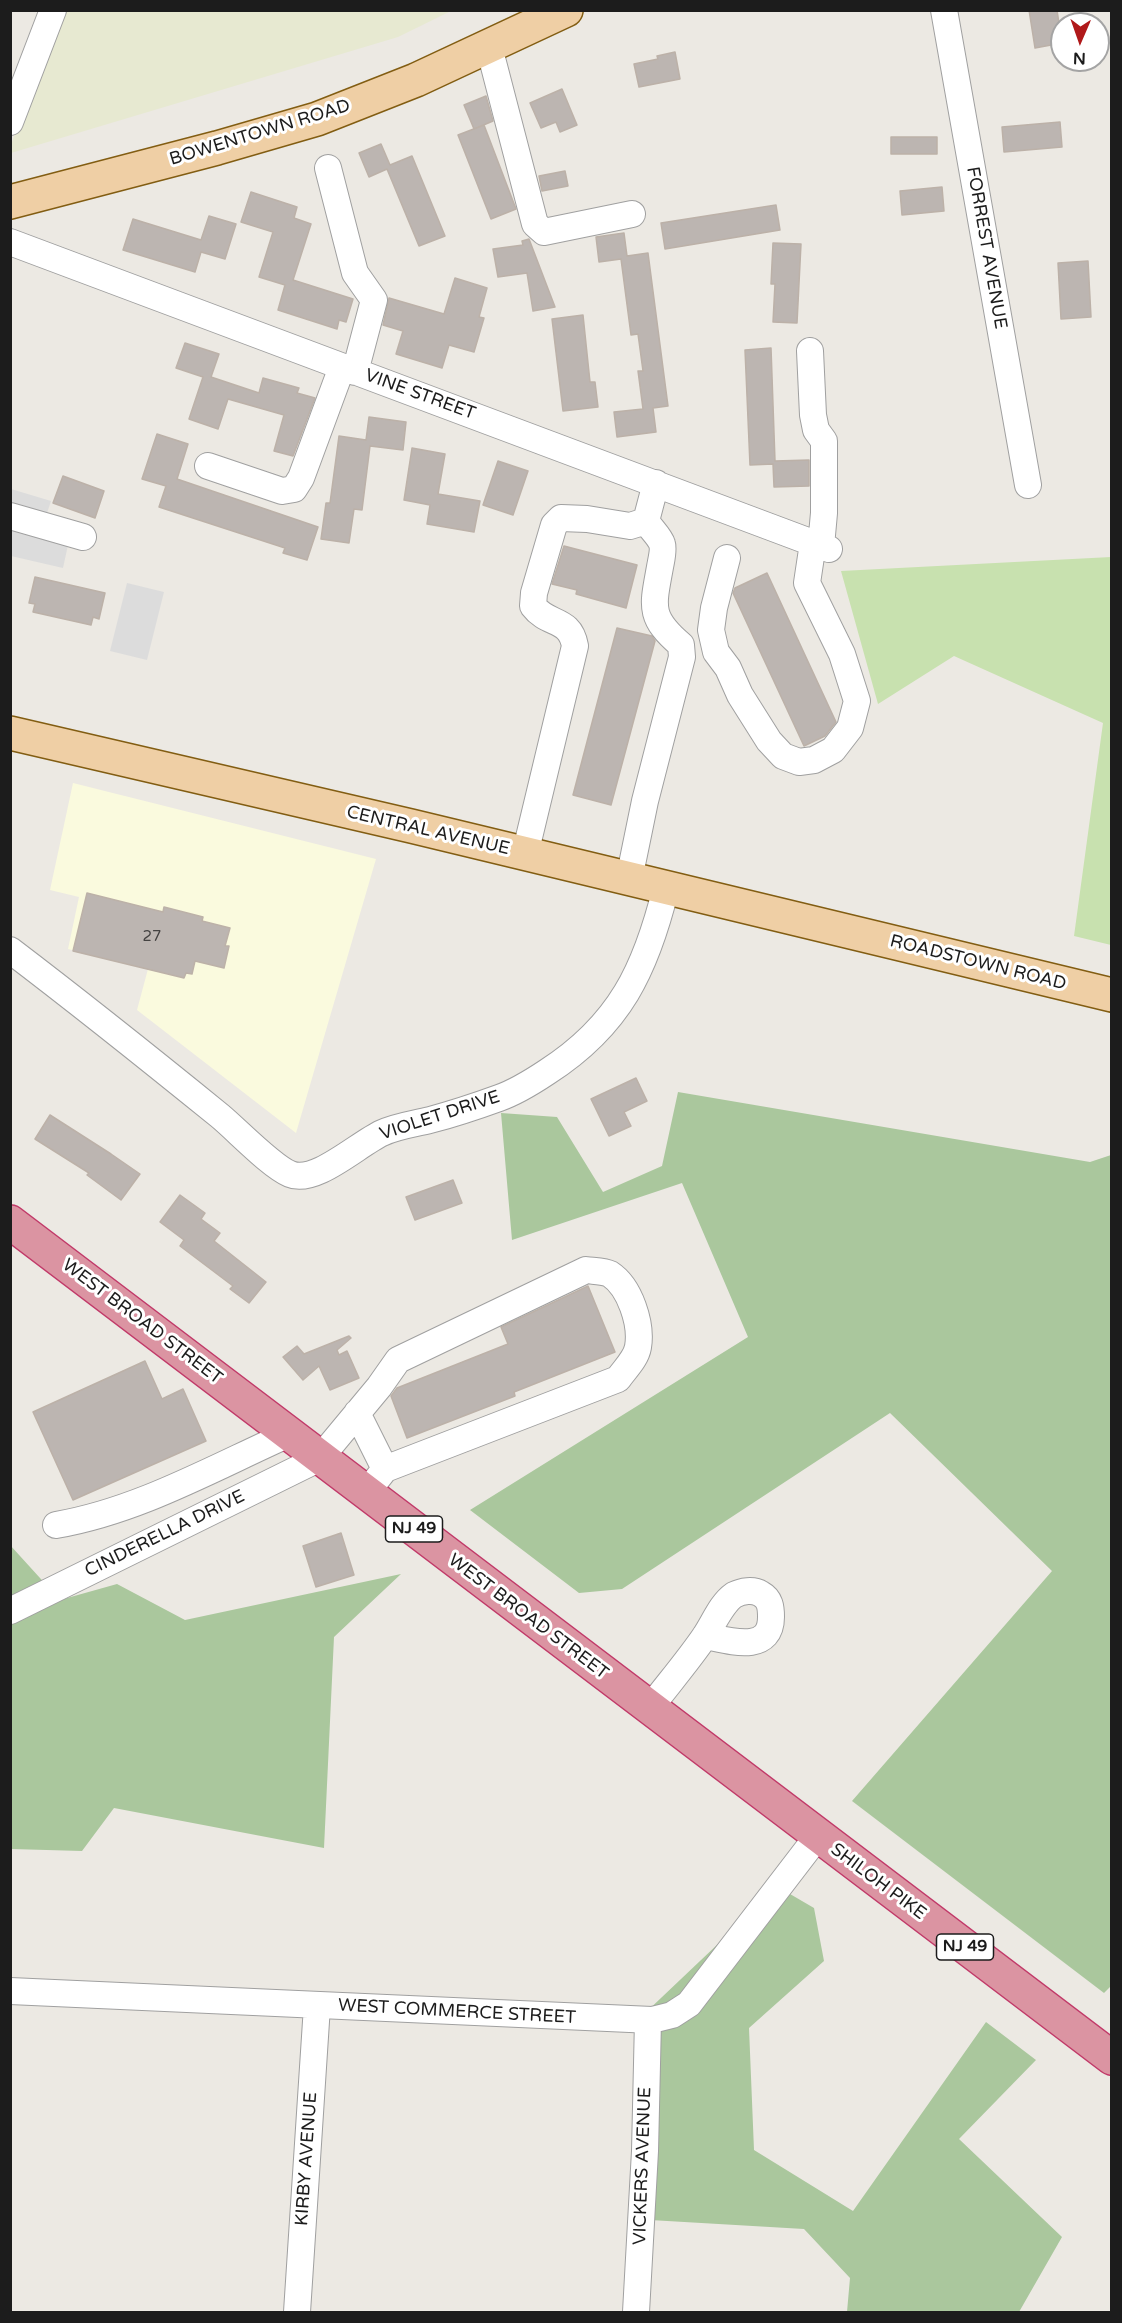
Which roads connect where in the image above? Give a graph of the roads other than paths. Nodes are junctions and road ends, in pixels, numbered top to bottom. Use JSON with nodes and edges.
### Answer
{"nodes":[{"id":1,"x":53,"y":10,"type":"edge"},
{"id":2,"x":566,"y":10,"type":"edge"},
{"id":3,"x":944,"y":10,"type":"edge"},
{"id":4,"x":489,"y":47,"type":"junction"},
{"id":5,"x":10,"y":122,"type":"edge"},
{"id":6,"x":328,"y":168,"type":"dead end"},
{"id":7,"x":10,"y":202,"type":"edge"},
{"id":8,"x":632,"y":214,"type":"dead end"},
{"id":9,"x":10,"y":242,"type":"edge"},
{"id":10,"x":810,"y":351,"type":"dead end"},
{"id":11,"x":349,"y":370,"type":"junction"},
{"id":12,"x":208,"y":466,"type":"dead end"},
{"id":13,"x":656,"y":483,"type":"junction"},
{"id":14,"x":1028,"y":485,"type":"dead end"},
{"id":15,"x":10,"y":516,"type":"edge"},
{"id":16,"x":646,"y":521,"type":"junction"},
{"id":17,"x":83,"y":537,"type":"dead end"},
{"id":18,"x":821,"y":546,"type":"junction"},
{"id":19,"x":727,"y":558,"type":"dead end"},
{"id":20,"x":716,"y":652,"type":"junction"},
{"id":21,"x":682,"y":657,"type":"junction"},
{"id":22,"x":10,"y":733,"type":"edge"},
{"id":23,"x":525,"y":854,"type":"junction"},
{"id":24,"x":629,"y":879,"type":"junction"},
{"id":25,"x":666,"y":888,"type":"junction"},
{"id":26,"x":845,"y":931,"type":"joint"},
{"id":27,"x":10,"y":950,"type":"edge"},
{"id":28,"x":1112,"y":995,"type":"edge"},
{"id":29,"x":10,"y":1222,"type":"edge"},
{"id":30,"x":357,"y":1413,"type":"junction"},
{"id":31,"x":289,"y":1434,"type":"junction"},
{"id":32,"x":320,"y":1458,"type":"junction"},
{"id":33,"x":375,"y":1481,"type":"junction"},
{"id":34,"x":56,"y":1525,"type":"dead end"},
{"id":35,"x":10,"y":1611,"type":"edge"},
{"id":36,"x":705,"y":1636,"type":"dead end"},
{"id":37,"x":649,"y":1709,"type":"junction"},
{"id":38,"x":817,"y":1837,"type":"junction"},
{"id":39,"x":10,"y":1991,"type":"edge"},
{"id":40,"x":317,"y":2006,"type":"junction"},
{"id":41,"x":648,"y":2020,"type":"junction"},
{"id":42,"x":1110,"y":2054,"type":"edge"},
{"id":43,"x":297,"y":2313,"type":"edge"},
{"id":44,"x":636,"y":2313,"type":"edge"}],
"edges":[{"from":1,"to":5,"type":"street"},
{"from":2,"to":4,"type":"main road","name":"BOWENTOWN ROAD"},
{"from":3,"to":14,"type":"street","name":"FORREST AVENUE"},
{"from":4,"to":7,"type":"main road","name":"BOWENTOWN ROAD"},
{"from":4,"to":8,"type":"street"},
{"from":6,"to":11,"type":"street"},
{"from":9,"to":11,"type":"street","name":"VINE STREET"},
{"from":10,"to":18,"type":"street"},
{"from":11,"to":12,"type":"street"},
{"from":11,"to":13,"type":"street","name":"VINE STREET"},
{"from":13,"to":16,"type":"street"},
{"from":13,"to":18,"type":"street","name":"VINE STREET"},
{"from":15,"to":17,"type":"street"},
{"from":16,"to":21,"type":"street"},
{"from":16,"to":23,"type":"street"},
{"from":18,"to":20,"type":"street"},
{"from":19,"to":20,"type":"street"},
{"from":20,"to":21,"type":"street"},
{"from":21,"to":24,"type":"street"},
{"from":22,"to":23,"type":"main road","name":"CENTRAL AVENUE"},
{"from":23,"to":24,"type":"main road","name":"CENTRAL AVENUE"},
{"from":24,"to":25,"type":"main road","name":"CENTRAL AVENUE"},
{"from":25,"to":26,"type":"main road","name":"CENTRAL AVENUE"},
{"from":25,"to":27,"type":"street","name":"VIOLET DRIVE"},
{"from":26,"to":28,"type":"main road","name":"ROADSTOWN ROAD"},
{"from":29,"to":31,"type":"highway","name":"WEST BROAD STREET","number":"NJ 49"},
{"from":30,"to":32,"type":"street"},
{"from":30,"to":33,"type":"street"},
{"from":30,"to":33,"type":"street"},
{"from":31,"to":32,"type":"highway","name":"WEST BROAD STREET","number":"NJ 49"},
{"from":31,"to":34,"type":"street"},
{"from":32,"to":33,"type":"highway","name":"WEST BROAD STREET","number":"NJ 49"},
{"from":32,"to":35,"type":"street","name":"CINDERELLA DRIVE"},
{"from":33,"to":37,"type":"highway","name":"WEST BROAD STREET","number":"NJ 49"},
{"from":36,"to":37,"type":"street"},
{"from":37,"to":38,"type":"highway","name":"WEST BROAD STREET","number":"NJ 49"},
{"from":38,"to":41,"type":"street","name":"WEST COMMERCE STREET"},
{"from":38,"to":42,"type":"highway","name":"SHILOH PIKE","number":"NJ 49"},
{"from":39,"to":40,"type":"street","name":"WEST COMMERCE STREET"},
{"from":40,"to":41,"type":"street","name":"WEST COMMERCE STREET"},
{"from":40,"to":43,"type":"street","name":"KIRBY AVENUE"},
{"from":41,"to":44,"type":"street","name":"VICKERS AVENUE"}]}
